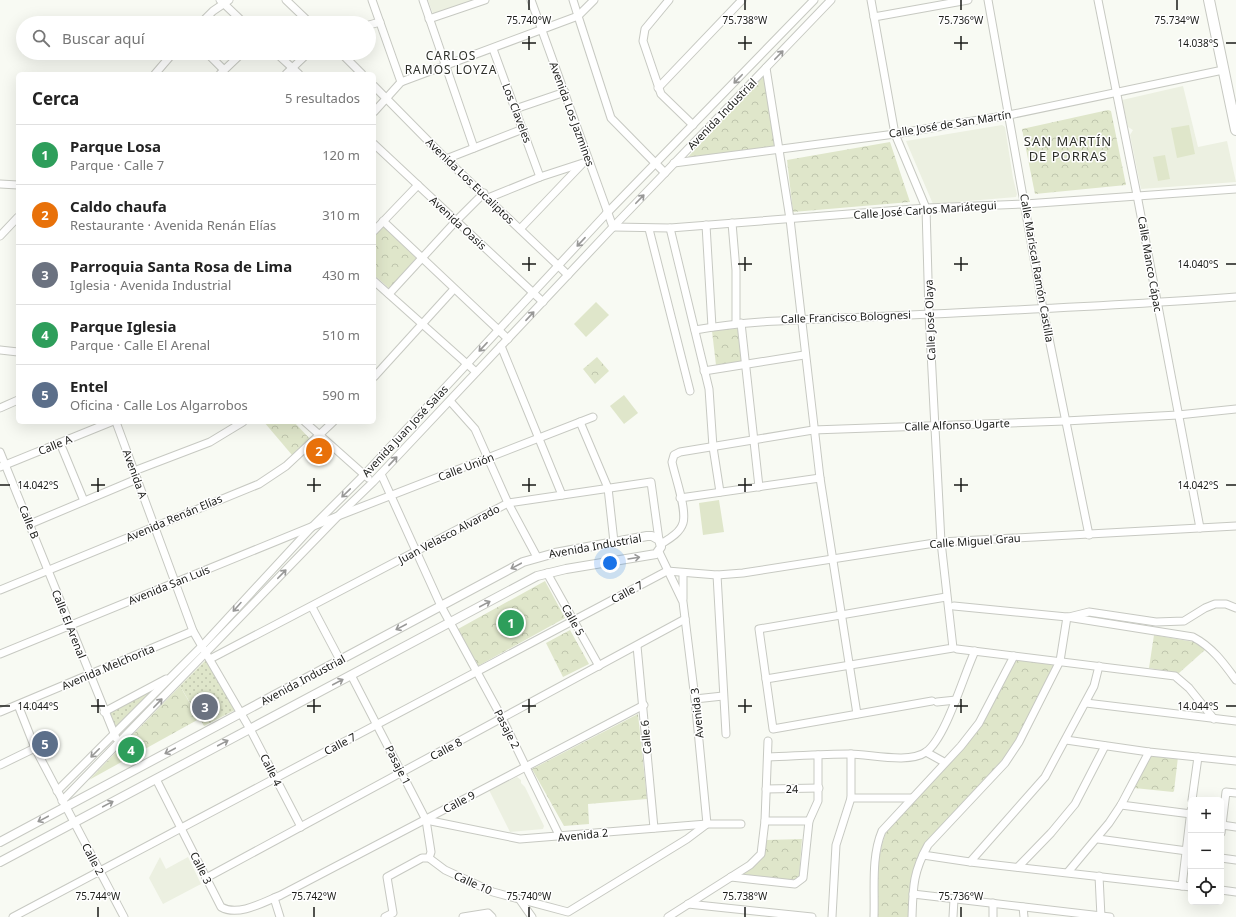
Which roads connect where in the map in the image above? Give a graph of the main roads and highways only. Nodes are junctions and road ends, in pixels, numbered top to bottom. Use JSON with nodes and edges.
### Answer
{"nodes":[{"id":1,"x":1209,"y":0,"type":"edge"},
{"id":2,"x":1236,"y":130,"type":"edge"}],
"edges":[{"from":1,"to":2,"type":"main road"}]}
